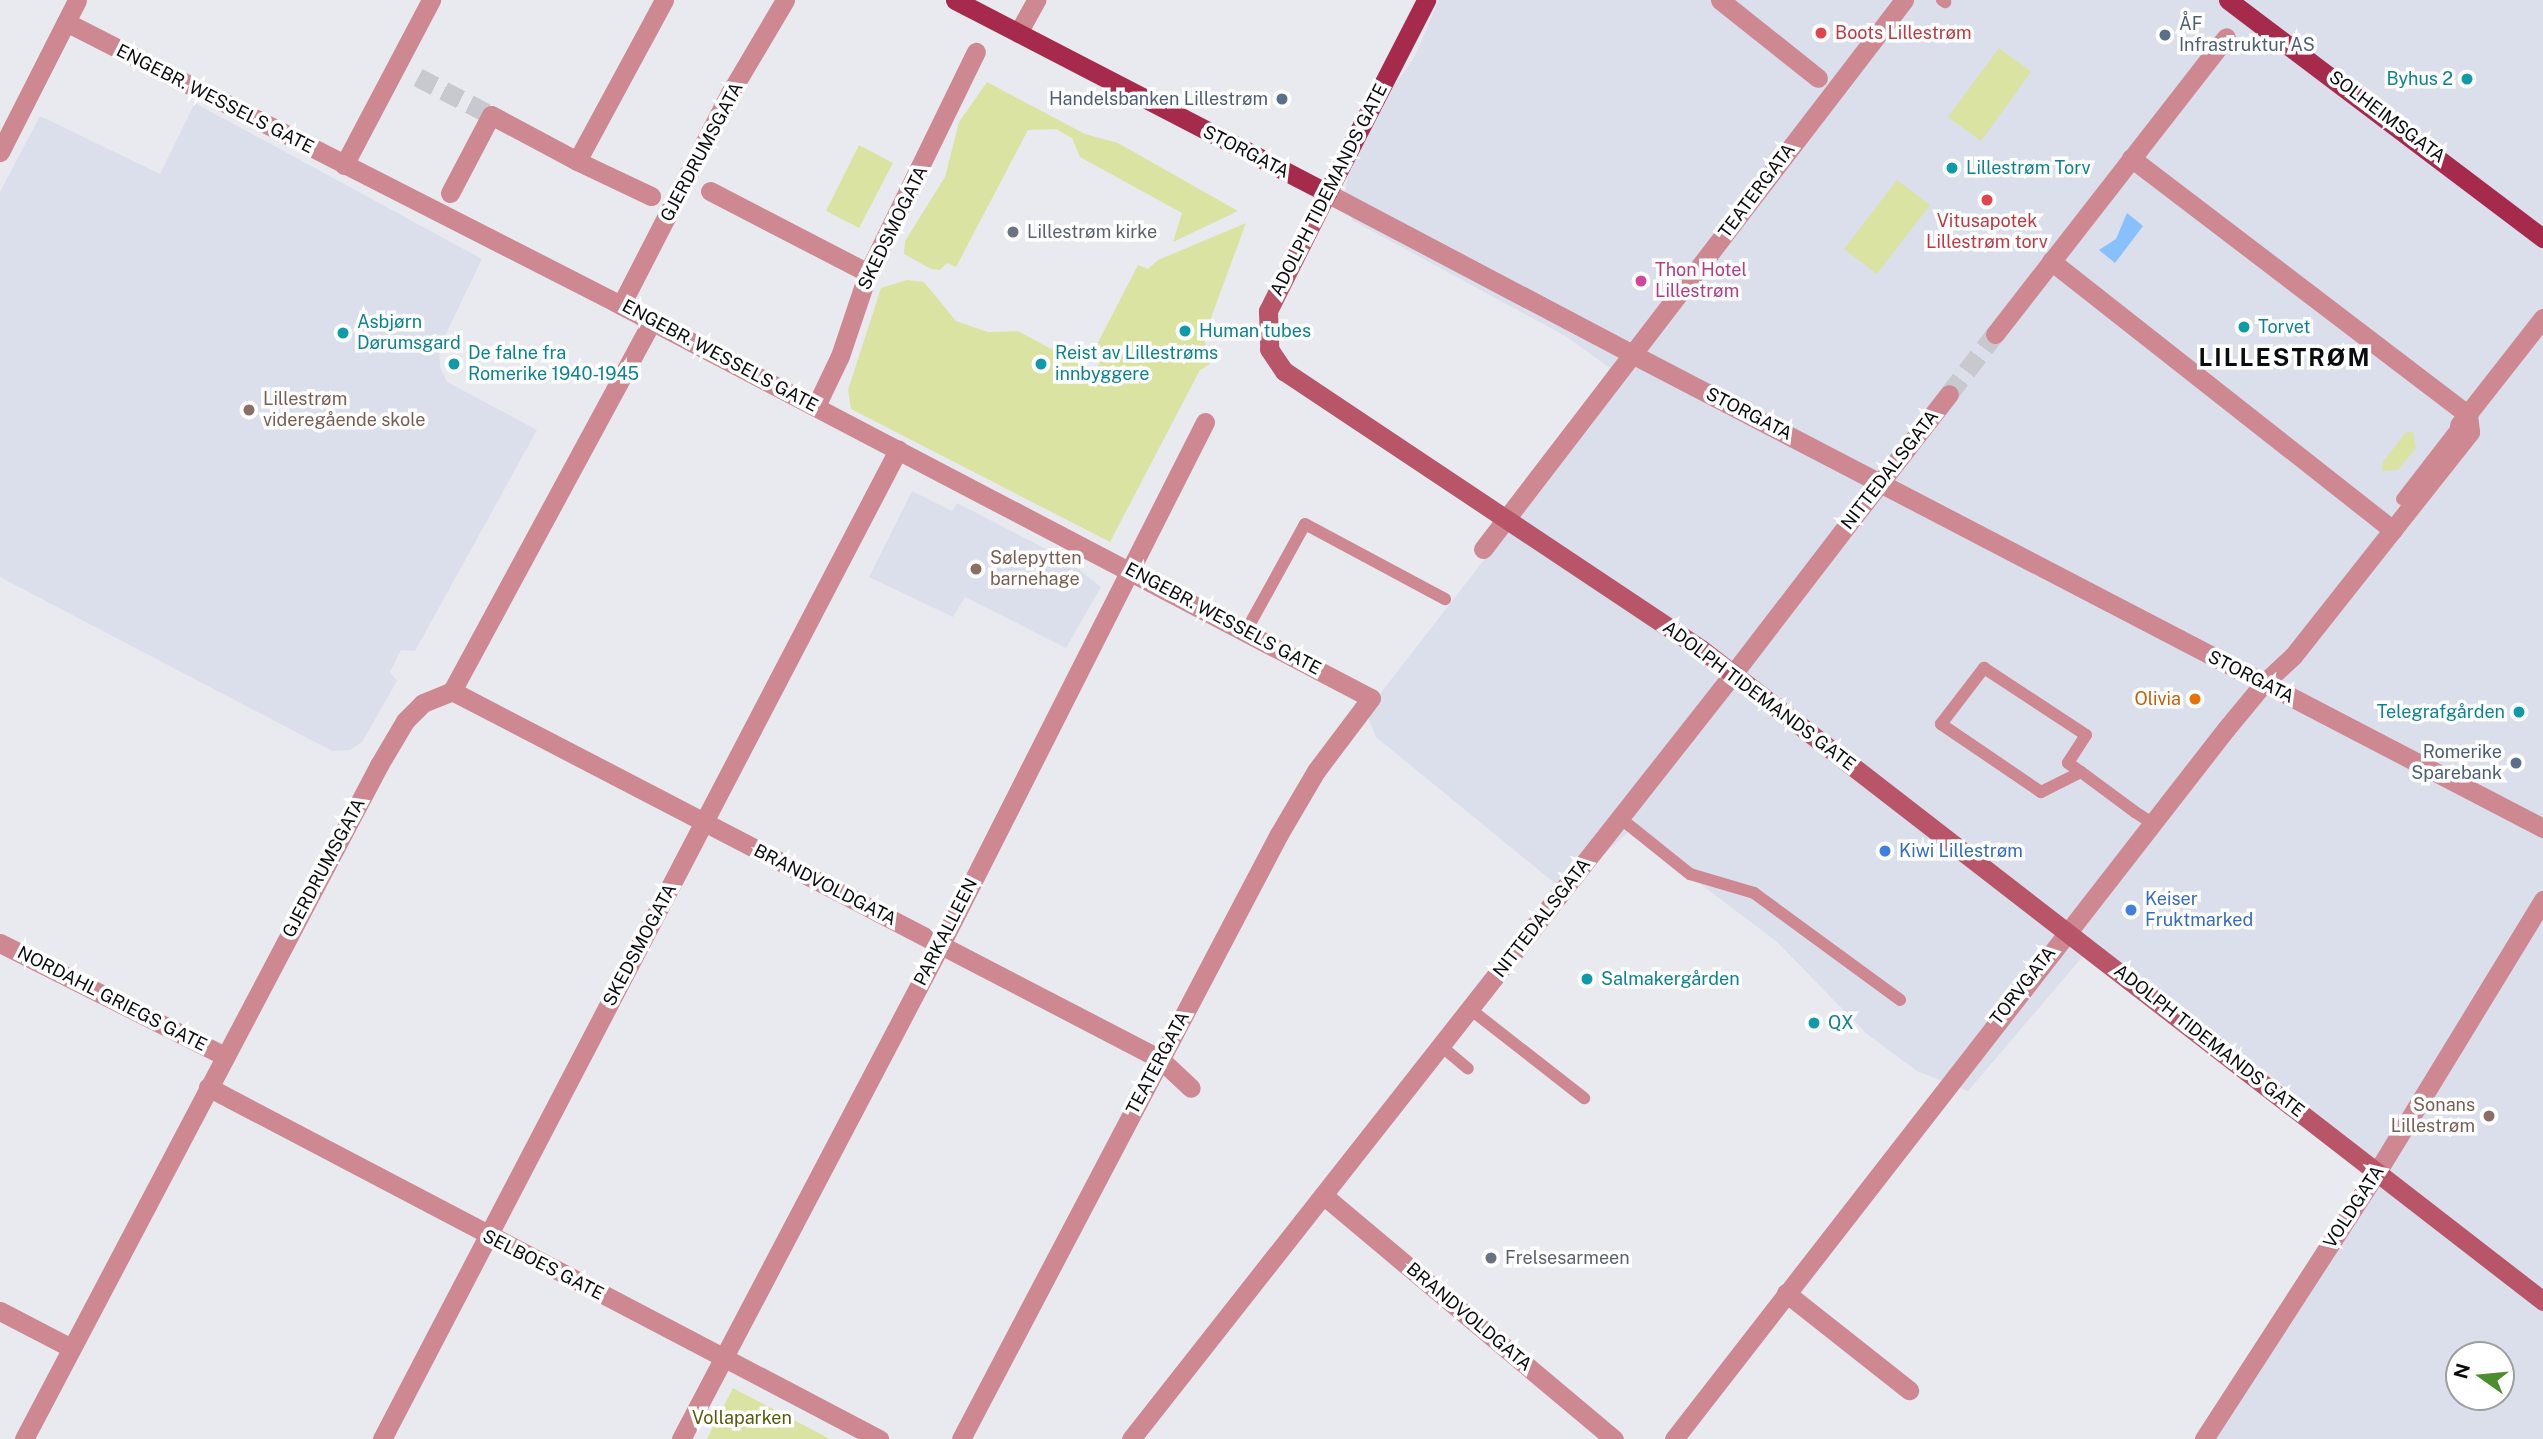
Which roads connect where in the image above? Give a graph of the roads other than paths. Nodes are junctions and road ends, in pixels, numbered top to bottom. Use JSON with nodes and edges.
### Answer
{"nodes":[{"id":1,"x":77,"y":0,"type":"edge"},
{"id":2,"x":431,"y":0,"type":"edge"},
{"id":3,"x":664,"y":0,"type":"edge"},
{"id":4,"x":785,"y":0,"type":"edge"},
{"id":5,"x":955,"y":0,"type":"edge"},
{"id":6,"x":1036,"y":0,"type":"edge"},
{"id":7,"x":1426,"y":0,"type":"edge"},
{"id":8,"x":1720,"y":0,"type":"edge"},
{"id":9,"x":1904,"y":0,"type":"edge"},
{"id":10,"x":2228,"y":0,"type":"edge"},
{"id":11,"x":2250,"y":6,"type":"edge"},
{"id":12,"x":66,"y":22,"type":"junction"},
{"id":13,"x":1018,"y":33,"type":"junction"},
{"id":14,"x":2226,"y":37,"type":"dead end"},
{"id":15,"x":976,"y":52,"type":"dead end"},
{"id":16,"x":1818,"y":78,"type":"dead end"},
{"id":17,"x":0,"y":152,"type":"edge"},
{"id":18,"x":2131,"y":158,"type":"junction"},
{"id":19,"x":577,"y":161,"type":"junction"},
{"id":20,"x":344,"y":165,"type":"junction"},
{"id":21,"x":710,"y":191,"type":"dead end"},
{"id":22,"x":450,"y":193,"type":"dead end"},
{"id":23,"x":1326,"y":193,"type":"junction"},
{"id":24,"x":651,"y":196,"type":"dead end"},
{"id":25,"x":2543,"y":238,"type":"edge"},
{"id":26,"x":2051,"y":261,"type":"junction"},
{"id":27,"x":868,"y":273,"type":"junction"},
{"id":28,"x":621,"y":304,"type":"junction"},
{"id":29,"x":2543,"y":318,"type":"edge"},
{"id":30,"x":652,"y":321,"type":"junction"},
{"id":31,"x":1996,"y":334,"type":"tunnel mouth"},
{"id":32,"x":1632,"y":354,"type":"junction"},
{"id":33,"x":1949,"y":394,"type":"tunnel mouth"},
{"id":34,"x":816,"y":406,"type":"junction"},
{"id":35,"x":2463,"y":420,"type":"junction"},
{"id":36,"x":1205,"y":422,"type":"dead end"},
{"id":37,"x":898,"y":450,"type":"junction"},
{"id":38,"x":1882,"y":482,"type":"junction"},
{"id":39,"x":2402,"y":499,"type":"dead end"},
{"id":40,"x":1506,"y":519,"type":"junction"},
{"id":41,"x":2393,"y":530,"type":"junction"},
{"id":42,"x":1483,"y":549,"type":"dead end"},
{"id":43,"x":1129,"y":570,"type":"junction"},
{"id":44,"x":1445,"y":599,"type":"dead end"},
{"id":45,"x":1246,"y":631,"type":"junction"},
{"id":46,"x":1733,"y":674,"type":"junction"},
{"id":47,"x":2263,"y":683,"type":"junction"},
{"id":48,"x":452,"y":691,"type":"junction"},
{"id":49,"x":1371,"y":698,"type":"joint"},
{"id":50,"x":2081,"y":772,"type":"junction"},
{"id":51,"x":1620,"y":818,"type":"junction"},
{"id":52,"x":2152,"y":823,"type":"junction"},
{"id":53,"x":703,"y":824,"type":"junction"},
{"id":54,"x":2543,"y":828,"type":"edge"},
{"id":55,"x":2543,"y":900,"type":"edge"},
{"id":56,"x":2067,"y":929,"type":"junction"},
{"id":57,"x":0,"y":943,"type":"edge"},
{"id":58,"x":941,"y":944,"type":"junction"},
{"id":59,"x":1900,"y":1000,"type":"dead end"},
{"id":60,"x":1470,"y":1009,"type":"junction"},
{"id":61,"x":1441,"y":1046,"type":"junction"},
{"id":62,"x":225,"y":1056,"type":"junction"},
{"id":63,"x":1160,"y":1059,"type":"junction"},
{"id":64,"x":1468,"y":1069,"type":"dead end"},
{"id":65,"x":208,"y":1087,"type":"junction"},
{"id":66,"x":1191,"y":1088,"type":"dead end"},
{"id":67,"x":1584,"y":1098,"type":"dead end"},
{"id":68,"x":2377,"y":1172,"type":"junction"},
{"id":69,"x":1323,"y":1195,"type":"junction"},
{"id":70,"x":488,"y":1236,"type":"junction"},
{"id":71,"x":1786,"y":1293,"type":"junction"},
{"id":72,"x":2543,"y":1301,"type":"edge"},
{"id":73,"x":0,"y":1311,"type":"edge"},
{"id":74,"x":71,"y":1348,"type":"junction"},
{"id":75,"x":723,"y":1358,"type":"junction"},
{"id":76,"x":1909,"y":1390,"type":"dead end"},
{"id":77,"x":24,"y":1439,"type":"edge"},
{"id":78,"x":382,"y":1439,"type":"edge"},
{"id":79,"x":681,"y":1439,"type":"edge"},
{"id":80,"x":879,"y":1439,"type":"edge"},
{"id":81,"x":961,"y":1439,"type":"edge"},
{"id":82,"x":1131,"y":1439,"type":"edge"},
{"id":83,"x":1614,"y":1439,"type":"edge"},
{"id":84,"x":1674,"y":1439,"type":"edge"},
{"id":85,"x":2204,"y":1439,"type":"edge"}],
"edges":[{"from":1,"to":12,"type":"street"},
{"from":2,"to":20,"type":"street"},
{"from":3,"to":19,"type":"street"},
{"from":4,"to":28,"type":"street","name":"GJERDRUMSGATA"},
{"from":5,"to":13,"type":"main road","name":"STORGATA"},
{"from":6,"to":13,"type":"street"},
{"from":7,"to":23,"type":"main road","name":"ADOLPH TIDEMANDS GATE"},
{"from":8,"to":16,"type":"street"},
{"from":9,"to":32,"type":"street","name":"TEATERGATA"},
{"from":10,"to":11,"type":"main road","name":"SOLHEIMSGATA"},
{"from":11,"to":25,"type":"main road","name":"SOLHEIMSGATA"},
{"from":12,"to":17,"type":"street"},
{"from":12,"to":20,"type":"street","name":"ENGEBR. WESSELS GATE"},
{"from":13,"to":23,"type":"main road","name":"STORGATA"},
{"from":14,"to":18,"type":"street"},
{"from":15,"to":27,"type":"street","name":"SKEDSMOGATA"},
{"from":18,"to":26,"type":"street"},
{"from":18,"to":35,"type":"street"},
{"from":19,"to":22,"type":"street"},
{"from":19,"to":24,"type":"street"},
{"from":20,"to":28,"type":"street","name":"ENGEBR. WESSELS GATE"},
{"from":21,"to":27,"type":"street"},
{"from":23,"to":32,"type":"street","name":"STORGATA"},
{"from":23,"to":40,"type":"main road","name":"ADOLPH TIDEMANDS GATE"},
{"from":26,"to":31,"type":"street"},
{"from":26,"to":41,"type":"street"},
{"from":27,"to":34,"type":"street","name":"SKEDSMOGATA"},
{"from":28,"to":30,"type":"street","name":"ENGEBR. WESSELS GATE"},
{"from":29,"to":35,"type":"street"},
{"from":30,"to":34,"type":"street","name":"ENGEBR. WESSELS GATE"},
{"from":30,"to":48,"type":"street"},
{"from":32,"to":38,"type":"street","name":"STORGATA"},
{"from":32,"to":40,"type":"street","name":"TEATERGATA"},
{"from":33,"to":38,"type":"street","name":"NITTEDALSGATA"},
{"from":34,"to":37,"type":"street","name":"ENGEBR. WESSELS GATE"},
{"from":35,"to":39,"type":"lane"},
{"from":35,"to":41,"type":"street"},
{"from":36,"to":43,"type":"street","name":"PARKALLEEN"},
{"from":37,"to":43,"type":"street","name":"ENGEBR. WESSELS GATE"},
{"from":37,"to":53,"type":"street","name":"SKEDSMOGATA"},
{"from":38,"to":46,"type":"street","name":"NITTEDALSGATA"},
{"from":38,"to":47,"type":"street","name":"STORGATA"},
{"from":40,"to":42,"type":"street","name":"TEATERGATA"},
{"from":40,"to":46,"type":"main road","name":"ADOLPH TIDEMANDS GATE"},
{"from":41,"to":47,"type":"street"},
{"from":43,"to":45,"type":"street","name":"ENGEBR. WESSELS GATE"},
{"from":43,"to":58,"type":"street","name":"PARKALLEEN"},
{"from":44,"to":45,"type":"lane"},
{"from":45,"to":49,"type":"street","name":"ENGEBR. WESSELS GATE"},
{"from":46,"to":51,"type":"street","name":"NITTEDALSGATA"},
{"from":46,"to":56,"type":"main road","name":"ADOLPH TIDEMANDS GATE"},
{"from":47,"to":52,"type":"street","name":"TORVGATA"},
{"from":47,"to":54,"type":"street","name":"STORGATA"},
{"from":48,"to":53,"type":"street","name":"BRANDVOLDGATA"},
{"from":48,"to":62,"type":"street","name":"GJERDRUMSGATA"},
{"from":49,"to":63,"type":"street","name":"TEATERGATA"},
{"from":50,"to":50,"type":"lane"},
{"from":50,"to":52,"type":"lane"},
{"from":51,"to":59,"type":"lane"},
{"from":51,"to":60,"type":"street","name":"NITTEDALSGATA"},
{"from":52,"to":56,"type":"street","name":"TORVGATA"},
{"from":53,"to":58,"type":"street","name":"BRANDVOLDGATA"},
{"from":53,"to":70,"type":"street","name":"SKEDSMOGATA"},
{"from":55,"to":68,"type":"street","name":"VOLDGATA"},
{"from":56,"to":68,"type":"main road","name":"ADOLPH TIDEMANDS GATE"},
{"from":56,"to":71,"type":"street","name":"TORVGATA"},
{"from":57,"to":62,"type":"street","name":"NORDAHL GRIEGS GATE"},
{"from":58,"to":63,"type":"street","name":"BRANDVOLDGATA"},
{"from":58,"to":75,"type":"street","name":"PARKALLEEN"},
{"from":60,"to":61,"type":"street","name":"NITTEDALSGATA"},
{"from":60,"to":67,"type":"lane"},
{"from":61,"to":64,"type":"lane"},
{"from":61,"to":69,"type":"street","name":"NITTEDALSGATA"},
{"from":62,"to":65,"type":"street","name":"GJERDRUMSGATA"},
{"from":63,"to":66,"type":"street","name":"BRANDVOLDGATA"},
{"from":63,"to":81,"type":"street","name":"TEATERGATA"},
{"from":65,"to":70,"type":"street","name":"SELBOES GATE"},
{"from":65,"to":74,"type":"street","name":"GJERDRUMSGATA"},
{"from":68,"to":72,"type":"main road","name":"ADOLPH TIDEMANDS GATE"},
{"from":68,"to":85,"type":"street","name":"VOLDGATA"},
{"from":69,"to":82,"type":"street","name":"NITTEDALSGATA"},
{"from":69,"to":83,"type":"street","name":"BRANDVOLDGATA"},
{"from":70,"to":75,"type":"street","name":"SELBOES GATE"},
{"from":70,"to":78,"type":"street","name":"SKEDSMOGATA"},
{"from":71,"to":76,"type":"street"},
{"from":71,"to":84,"type":"street","name":"TORVGATA"},
{"from":73,"to":74,"type":"street"},
{"from":74,"to":77,"type":"street","name":"GJERDRUMSGATA"},
{"from":75,"to":79,"type":"street","name":"PARKALLEEN"},
{"from":75,"to":80,"type":"street","name":"SELBOES GATE"}]}
